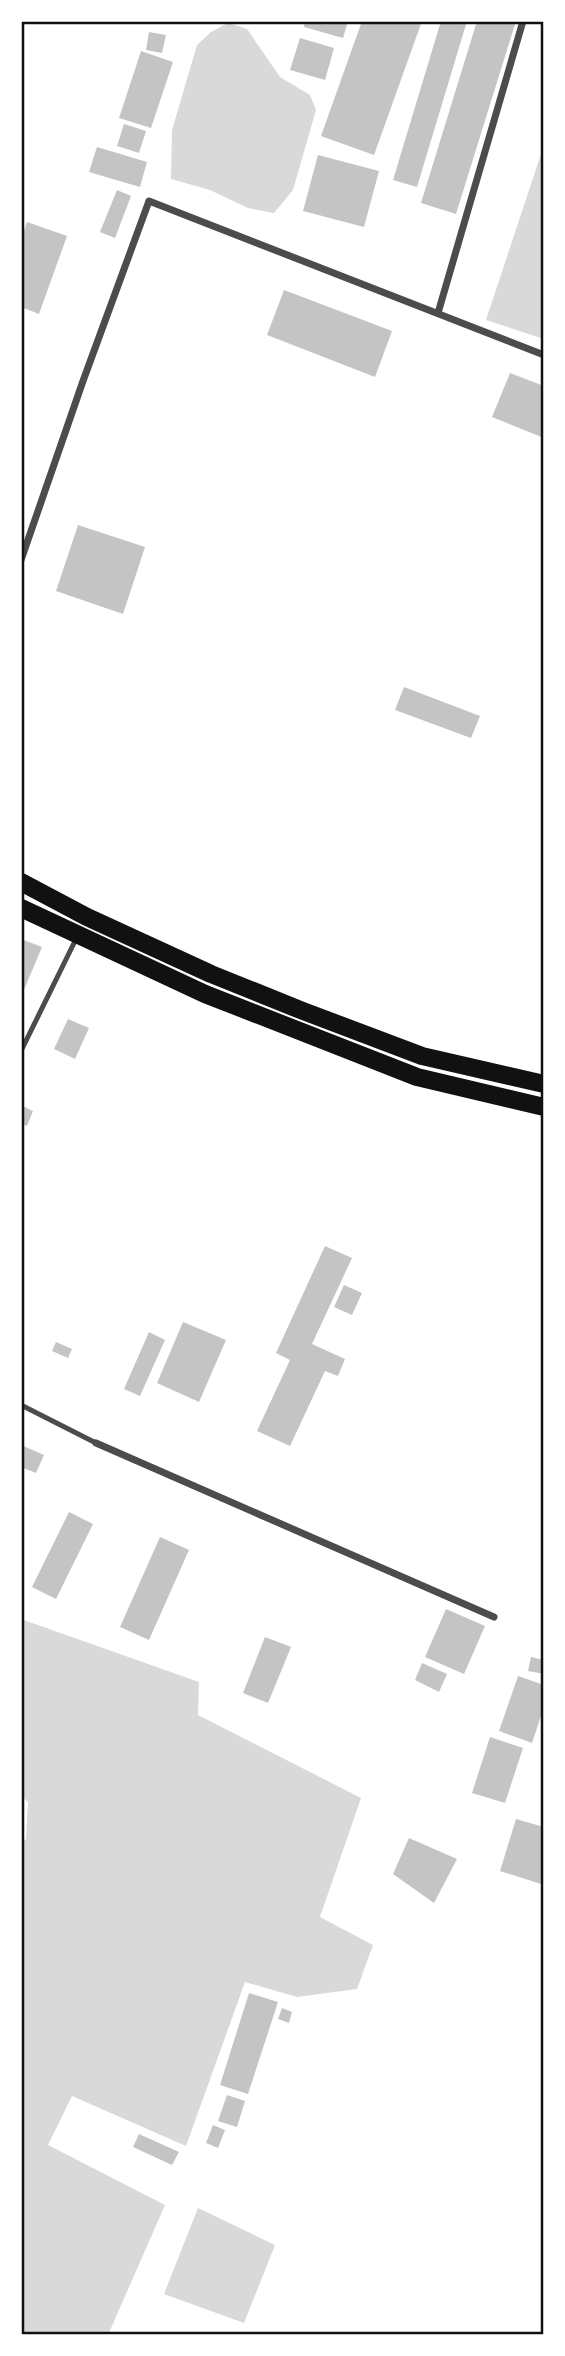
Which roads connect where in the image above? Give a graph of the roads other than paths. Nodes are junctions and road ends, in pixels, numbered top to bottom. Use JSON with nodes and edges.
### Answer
{"nodes":[{"id":1,"x":523,"y":21,"type":"edge"},
{"id":2,"x":438,"y":313,"type":"junction"},
{"id":3,"x":544,"y":355,"type":"edge"},
{"id":4,"x":21,"y":560,"type":"edge"},
{"id":5,"x":21,"y":882,"type":"edge"},
{"id":6,"x":21,"y":908,"type":"edge"},
{"id":7,"x":77,"y":936,"type":"junction"},
{"id":8,"x":21,"y":1051,"type":"edge"},
{"id":9,"x":544,"y":1084,"type":"edge"},
{"id":10,"x":544,"y":1107,"type":"edge"},
{"id":11,"x":21,"y":1405,"type":"edge"},
{"id":12,"x":96,"y":1443,"type":"joint"},
{"id":13,"x":494,"y":1617,"type":"dead end"}],
"edges":[{"from":1,"to":2,"type":"street"},
{"from":2,"to":3,"type":"street"},
{"from":2,"to":4,"type":"street"},
{"from":5,"to":9,"type":"main road"},
{"from":6,"to":7,"type":"main road"},
{"from":7,"to":8,"type":"lane"},
{"from":7,"to":10,"type":"main road"},
{"from":11,"to":12,"type":"lane"},
{"from":12,"to":13,"type":"street"}]}
